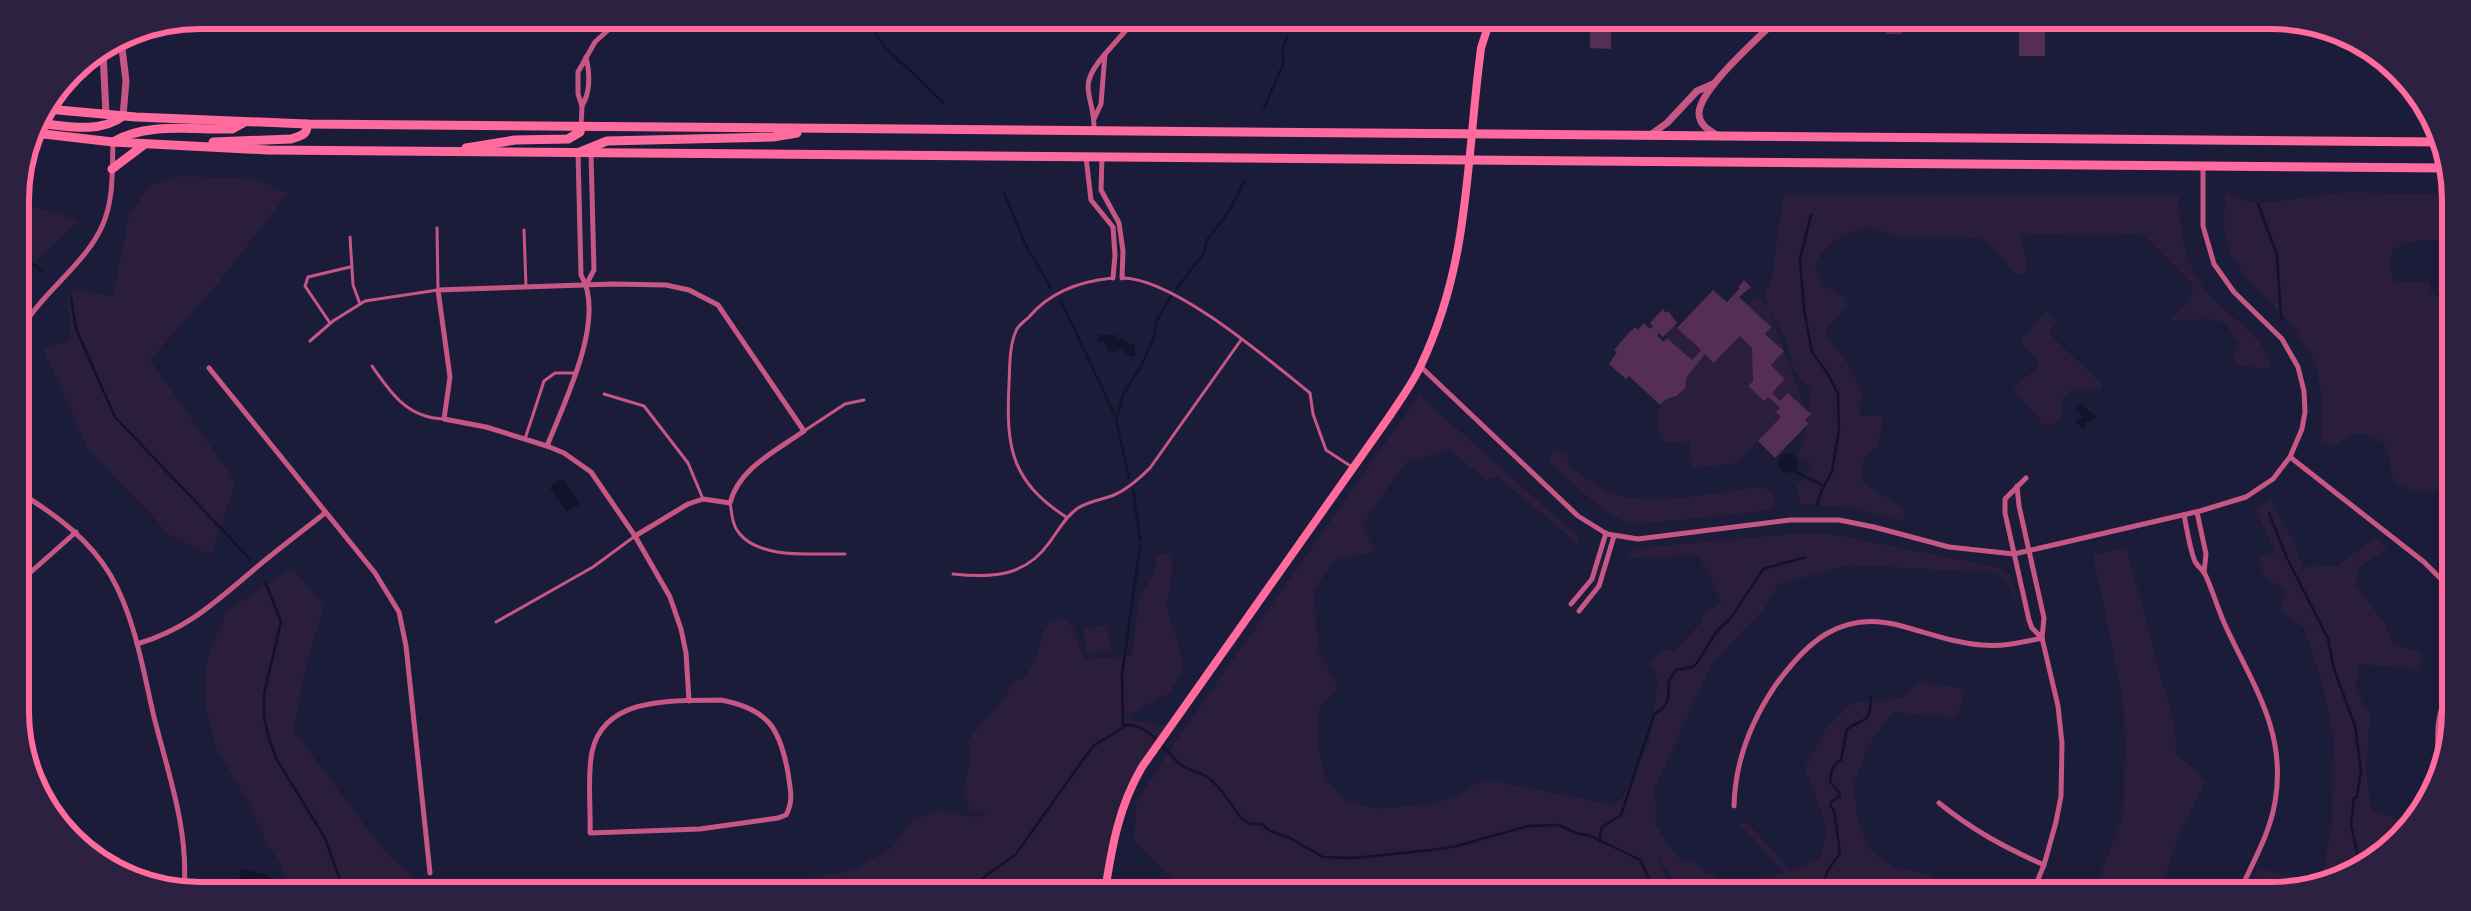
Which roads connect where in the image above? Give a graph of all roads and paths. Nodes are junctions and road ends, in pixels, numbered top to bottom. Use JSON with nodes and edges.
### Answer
{"nodes":[{"id":1,"x":609,"y":29,"type":"edge"},
{"id":2,"x":1127,"y":29,"type":"edge"},
{"id":3,"x":1487,"y":29,"type":"edge"},
{"id":4,"x":1767,"y":29,"type":"edge"},
{"id":5,"x":122,"y":48,"type":"edge"},
{"id":6,"x":1105,"y":54,"type":"junction"},
{"id":7,"x":586,"y":56,"type":"junction"},
{"id":8,"x":103,"y":59,"type":"edge"},
{"id":9,"x":1713,"y":84,"type":"junction"},
{"id":10,"x":582,"y":106,"type":"junction"},
{"id":11,"x":55,"y":110,"type":"edge"},
{"id":12,"x":106,"y":115,"type":"junction"},
{"id":13,"x":123,"y":116,"type":"junction"},
{"id":14,"x":1094,"y":119,"type":"junction"},
{"id":15,"x":244,"y":123,"type":"junction"},
{"id":16,"x":47,"y":124,"type":"edge"},
{"id":17,"x":307,"y":124,"type":"junction"},
{"id":18,"x":581,"y":127,"type":"junction"},
{"id":19,"x":824,"y":129,"type":"junction"},
{"id":20,"x":1094,"y":130,"type":"junction"},
{"id":21,"x":42,"y":134,"type":"edge"},
{"id":22,"x":1472,"y":135,"type":"junction"},
{"id":23,"x":1648,"y":136,"type":"junction"},
{"id":24,"x":1720,"y":136,"type":"junction"},
{"id":25,"x":113,"y":142,"type":"junction"},
{"id":26,"x":2432,"y":142,"type":"edge"},
{"id":27,"x":145,"y":144,"type":"junction"},
{"id":28,"x":191,"y":146,"type":"junction"},
{"id":29,"x":451,"y":152,"type":"junction"},
{"id":30,"x":578,"y":153,"type":"junction"},
{"id":31,"x":591,"y":153,"type":"junction"},
{"id":32,"x":1086,"y":157,"type":"junction"},
{"id":33,"x":1102,"y":157,"type":"junction"},
{"id":34,"x":1470,"y":161,"type":"junction"},
{"id":35,"x":2203,"y":167,"type":"junction"},
{"id":36,"x":2439,"y":167,"type":"edge"},
{"id":37,"x":112,"y":169,"type":"junction"},
{"id":38,"x":437,"y":228,"type":"dead end"},
{"id":39,"x":524,"y":230,"type":"dead end"},
{"id":40,"x":350,"y":237,"type":"dead end"},
{"id":41,"x":350,"y":267,"type":"junction"},
{"id":42,"x":1113,"y":278,"type":"joint"},
{"id":43,"x":1122,"y":278,"type":"joint"},
{"id":44,"x":586,"y":285,"type":"junction"},
{"id":45,"x":526,"y":287,"type":"junction"},
{"id":46,"x":438,"y":290,"type":"junction"},
{"id":47,"x":360,"y":304,"type":"junction"},
{"id":48,"x":29,"y":318,"type":"edge"},
{"id":49,"x":330,"y":323,"type":"junction"},
{"id":50,"x":1241,"y":340,"type":"junction"},
{"id":51,"x":310,"y":341,"type":"dead end"},
{"id":52,"x":372,"y":366,"type":"dead end"},
{"id":53,"x":1421,"y":367,"type":"junction"},
{"id":54,"x":209,"y":368,"type":"dead end"},
{"id":55,"x":576,"y":373,"type":"junction"},
{"id":56,"x":604,"y":394,"type":"dead end"},
{"id":57,"x":864,"y":400,"type":"dead end"},
{"id":58,"x":444,"y":419,"type":"junction"},
{"id":59,"x":804,"y":431,"type":"junction"},
{"id":60,"x":525,"y":439,"type":"junction"},
{"id":61,"x":547,"y":446,"type":"junction"},
{"id":62,"x":2290,"y":457,"type":"junction"},
{"id":63,"x":1353,"y":468,"type":"junction"},
{"id":64,"x":2026,"y":478,"type":"dead end"},
{"id":65,"x":2017,"y":486,"type":"junction"},
{"id":66,"x":29,"y":498,"type":"edge"},
{"id":67,"x":703,"y":499,"type":"junction"},
{"id":68,"x":730,"y":503,"type":"junction"},
{"id":69,"x":2197,"y":512,"type":"junction"},
{"id":70,"x":325,"y":513,"type":"junction"},
{"id":71,"x":2184,"y":514,"type":"junction"},
{"id":72,"x":1066,"y":518,"type":"junction"},
{"id":73,"x":76,"y":532,"type":"junction"},
{"id":74,"x":1606,"y":533,"type":"junction"},
{"id":75,"x":635,"y":536,"type":"junction"},
{"id":76,"x":1614,"y":536,"type":"junction"},
{"id":77,"x":2029,"y":552,"type":"junction"},
{"id":78,"x":845,"y":554,"type":"dead end"},
{"id":79,"x":2014,"y":554,"type":"junction"},
{"id":80,"x":29,"y":573,"type":"edge"},
{"id":81,"x":2204,"y":573,"type":"junction"},
{"id":82,"x":953,"y":574,"type":"dead end"},
{"id":83,"x":2442,"y":580,"type":"edge"},
{"id":84,"x":1571,"y":604,"type":"dead end"},
{"id":85,"x":1578,"y":611,"type":"dead end"},
{"id":86,"x":496,"y":622,"type":"dead end"},
{"id":87,"x":2042,"y":638,"type":"junction"},
{"id":88,"x":136,"y":644,"type":"junction"},
{"id":89,"x":689,"y":701,"type":"junction"},
{"id":90,"x":2442,"y":706,"type":"edge"},
{"id":91,"x":2438,"y":747,"type":"edge"},
{"id":92,"x":1940,"y":803,"type":"dead end"},
{"id":93,"x":1734,"y":806,"type":"dead end"},
{"id":94,"x":2044,"y":865,"type":"junction"},
{"id":95,"x":430,"y":873,"type":"dead end"},
{"id":96,"x":185,"y":881,"type":"edge"},
{"id":97,"x":1106,"y":882,"type":"edge"},
{"id":98,"x":2037,"y":882,"type":"edge"},
{"id":99,"x":2244,"y":882,"type":"edge"}],
"edges":[{"from":1,"to":7,"type":"street"},
{"from":2,"to":6,"type":"street"},
{"from":3,"to":22,"type":"main road"},
{"from":4,"to":9,"type":"street"},
{"from":5,"to":13,"type":"street"},
{"from":6,"to":14,"type":"street"},
{"from":6,"to":14,"type":"street"},
{"from":7,"to":10,"type":"street"},
{"from":7,"to":10,"type":"street"},
{"from":8,"to":12,"type":"street"},
{"from":9,"to":23,"type":"street"},
{"from":9,"to":24,"type":"street"},
{"from":10,"to":18,"type":"street"},
{"from":11,"to":12,"type":"main road"},
{"from":12,"to":13,"type":"main road"},
{"from":13,"to":15,"type":"main road"},
{"from":13,"to":16,"type":"main road"},
{"from":14,"to":20,"type":"street"},
{"from":15,"to":17,"type":"main road"},
{"from":15,"to":25,"type":"main road"},
{"from":17,"to":18,"type":"main road"},
{"from":17,"to":28,"type":"main road"},
{"from":18,"to":19,"type":"main road"},
{"from":18,"to":29,"type":"main road"},
{"from":19,"to":20,"type":"main road"},
{"from":19,"to":30,"type":"main road"},
{"from":20,"to":22,"type":"main road"},
{"from":21,"to":25,"type":"main road"},
{"from":22,"to":23,"type":"main road"},
{"from":22,"to":34,"type":"main road"},
{"from":23,"to":24,"type":"main road"},
{"from":24,"to":26,"type":"main road"},
{"from":25,"to":27,"type":"main road"},
{"from":25,"to":37,"type":"street"},
{"from":27,"to":28,"type":"main road"},
{"from":27,"to":37,"type":"main road"},
{"from":28,"to":29,"type":"main road"},
{"from":29,"to":30,"type":"main road"},
{"from":30,"to":31,"type":"main road"},
{"from":30,"to":44,"type":"street"},
{"from":31,"to":32,"type":"main road"},
{"from":31,"to":44,"type":"street"},
{"from":32,"to":33,"type":"main road"},
{"from":32,"to":42,"type":"street"},
{"from":33,"to":34,"type":"main road"},
{"from":33,"to":43,"type":"street"},
{"from":34,"to":35,"type":"main road"},
{"from":34,"to":53,"type":"main road"},
{"from":35,"to":36,"type":"main road"},
{"from":35,"to":62,"type":"street"},
{"from":37,"to":48,"type":"street"},
{"from":38,"to":46,"type":"lane"},
{"from":39,"to":45,"type":"lane"},
{"from":40,"to":41,"type":"lane"},
{"from":41,"to":47,"type":"lane"},
{"from":41,"to":49,"type":"lane"},
{"from":42,"to":72,"type":"lane"},
{"from":43,"to":50,"type":"lane"},
{"from":44,"to":45,"type":"street"},
{"from":44,"to":55,"type":"street"},
{"from":44,"to":59,"type":"street"},
{"from":45,"to":46,"type":"street"},
{"from":46,"to":47,"type":"lane"},
{"from":46,"to":58,"type":"street"},
{"from":47,"to":49,"type":"lane"},
{"from":49,"to":51,"type":"lane"},
{"from":50,"to":63,"type":"lane"},
{"from":50,"to":72,"type":"lane"},
{"from":52,"to":58,"type":"lane"},
{"from":53,"to":63,"type":"main road"},
{"from":53,"to":74,"type":"street"},
{"from":54,"to":70,"type":"street"},
{"from":55,"to":60,"type":"lane"},
{"from":55,"to":61,"type":"street"},
{"from":56,"to":67,"type":"lane"},
{"from":57,"to":59,"type":"lane"},
{"from":58,"to":60,"type":"street"},
{"from":59,"to":68,"type":"street"},
{"from":60,"to":61,"type":"street"},
{"from":61,"to":75,"type":"street"},
{"from":62,"to":69,"type":"street"},
{"from":62,"to":83,"type":"street"},
{"from":63,"to":97,"type":"main road"},
{"from":64,"to":65,"type":"street"},
{"from":65,"to":77,"type":"street"},
{"from":65,"to":79,"type":"street"},
{"from":66,"to":73,"type":"street"},
{"from":67,"to":68,"type":"street"},
{"from":67,"to":75,"type":"street"},
{"from":68,"to":78,"type":"lane"},
{"from":69,"to":71,"type":"street"},
{"from":69,"to":81,"type":"street"},
{"from":70,"to":88,"type":"street"},
{"from":70,"to":95,"type":"street"},
{"from":71,"to":77,"type":"street"},
{"from":71,"to":81,"type":"street"},
{"from":72,"to":82,"type":"lane"},
{"from":73,"to":80,"type":"street"},
{"from":73,"to":88,"type":"street"},
{"from":74,"to":76,"type":"street"},
{"from":74,"to":84,"type":"street"},
{"from":75,"to":86,"type":"lane"},
{"from":75,"to":89,"type":"street"},
{"from":76,"to":79,"type":"street"},
{"from":76,"to":85,"type":"street"},
{"from":77,"to":79,"type":"street"},
{"from":77,"to":87,"type":"street"},
{"from":79,"to":87,"type":"street"},
{"from":81,"to":99,"type":"street"},
{"from":87,"to":93,"type":"street"},
{"from":87,"to":94,"type":"street"},
{"from":88,"to":96,"type":"street"},
{"from":89,"to":89,"type":"street"},
{"from":90,"to":91,"type":"street"},
{"from":92,"to":94,"type":"street"},
{"from":94,"to":98,"type":"street"}]}
